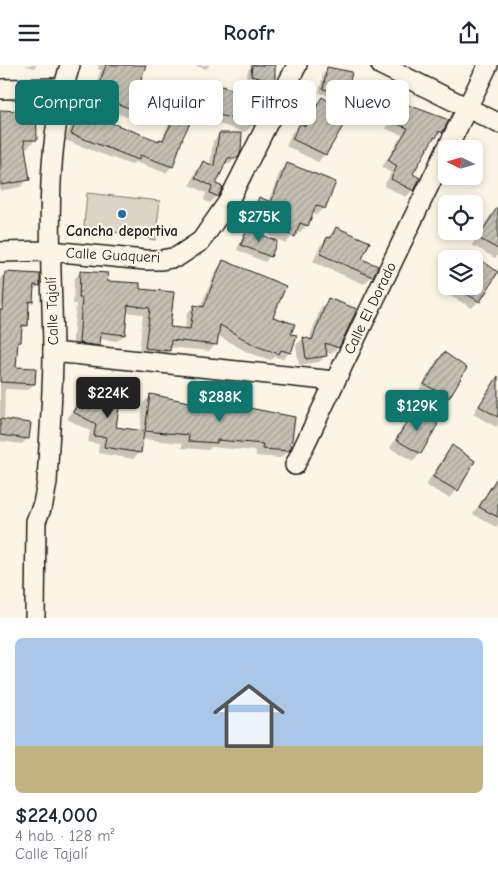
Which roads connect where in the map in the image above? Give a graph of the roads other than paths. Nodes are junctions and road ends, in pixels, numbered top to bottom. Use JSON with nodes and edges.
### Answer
{"nodes":[{"id":1,"x":70,"y":65,"type":"edge"},
{"id":2,"x":297,"y":65,"type":"edge"},
{"id":3,"x":381,"y":65,"type":"edge"},
{"id":4,"x":488,"y":65,"type":"edge"},
{"id":5,"x":65,"y":80,"type":"edge"},
{"id":6,"x":0,"y":89,"type":"edge"},
{"id":7,"x":15,"y":89,"type":"edge"},
{"id":8,"x":466,"y":109,"type":"junction"},
{"id":9,"x":498,"y":123,"type":"edge"},
{"id":10,"x":56,"y":125,"type":"edge"},
{"id":11,"x":452,"y":140,"type":"edge"},
{"id":12,"x":438,"y":169,"type":"edge"},
{"id":13,"x":50,"y":251,"type":"junction"},
{"id":14,"x":0,"y":252,"type":"edge"},
{"id":15,"x":53,"y":352,"type":"junction"},
{"id":16,"x":335,"y":381,"type":"junction"},
{"id":17,"x":295,"y":465,"type":"dead end"},
{"id":18,"x":35,"y":618,"type":"edge"}],
"edges":[{"from":1,"to":5,"type":"street","name":"Calle Tajalí"},
{"from":2,"to":13,"type":"street","name":"Calle Guaqueri"},
{"from":3,"to":8,"type":"street"},
{"from":4,"to":8,"type":"street","name":"Calle El Dorado"},
{"from":6,"to":7,"type":"street"},
{"from":8,"to":9,"type":"street"},
{"from":8,"to":11,"type":"street","name":"Calle El Dorado"},
{"from":10,"to":13,"type":"street","name":"Calle Tajalí"},
{"from":12,"to":16,"type":"street","name":"Calle El Dorado"},
{"from":13,"to":14,"type":"street","name":"Calle Guaqueri"},
{"from":13,"to":15,"type":"street","name":"Calle Tajalí"},
{"from":15,"to":16,"type":"street"},
{"from":15,"to":18,"type":"street","name":"Calle Tajalí"},
{"from":16,"to":17,"type":"street","name":"Calle El Dorado"}]}
